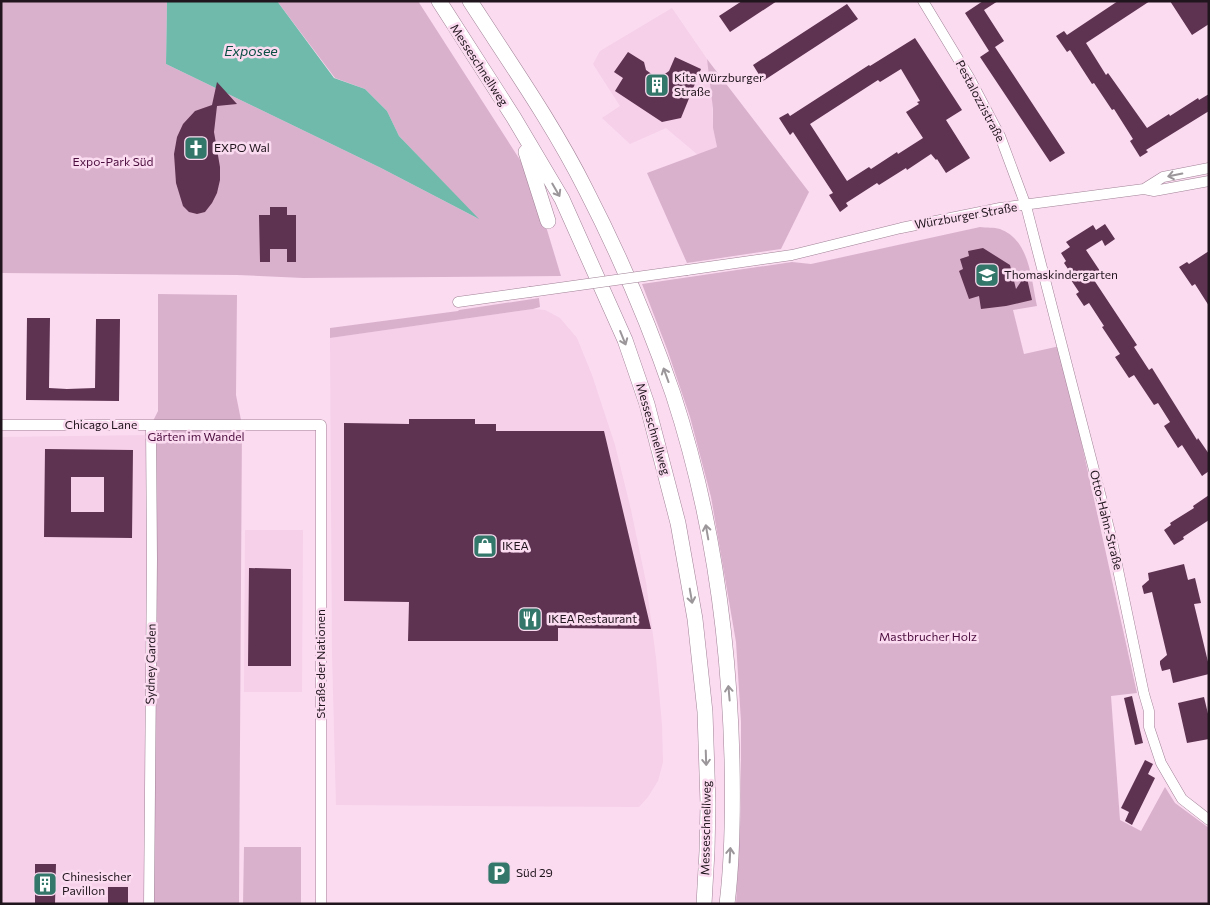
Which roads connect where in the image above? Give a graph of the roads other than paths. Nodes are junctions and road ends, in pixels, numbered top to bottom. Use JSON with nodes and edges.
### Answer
{"nodes":[{"id":1,"x":438,"y":1,"type":"edge"},
{"id":2,"x":470,"y":1,"type":"edge"},
{"id":3,"x":923,"y":1,"type":"edge"},
{"id":4,"x":514,"y":118,"type":"junction"},
{"id":5,"x":1209,"y":168,"type":"edge"},
{"id":6,"x":1209,"y":181,"type":"edge"},
{"id":7,"x":1144,"y":189,"type":"junction"},
{"id":8,"x":1026,"y":206,"type":"junction"},
{"id":9,"x":548,"y":221,"type":"dead end"},
{"id":10,"x":458,"y":302,"type":"dead end"},
{"id":11,"x":1,"y":425,"type":"edge"},
{"id":12,"x":151,"y":425,"type":"junction"},
{"id":13,"x":321,"y":425,"type":"joint"},
{"id":14,"x":1209,"y":820,"type":"edge"},
{"id":15,"x":149,"y":904,"type":"edge"},
{"id":16,"x":321,"y":904,"type":"edge"},
{"id":17,"x":704,"y":904,"type":"edge"},
{"id":18,"x":727,"y":904,"type":"edge"}],
"edges":[{"from":1,"to":4,"type":"highway","name":"Messeschnellweg"},
{"from":18,"to":2,"type":"highway","name":"Messeschnellweg","one_way":true},
{"from":3,"to":8,"type":"street","name":"Pestalozzistraße"},
{"from":4,"to":9,"type":"highway"},
{"from":4,"to":17,"type":"highway","name":"Messeschnellweg","one_way":true},
{"from":5,"to":7,"type":"street","name":"Würzburger Straße","one_way":true},
{"from":6,"to":7,"type":"street","name":"Würzburger Straße"},
{"from":7,"to":8,"type":"street","name":"Würzburger Straße"},
{"from":8,"to":10,"type":"street","name":"Würzburger Straße","bridge":true},
{"from":8,"to":14,"type":"street","name":"Otto-Hahn-Straße"},
{"from":11,"to":12,"type":"street","name":"Chicago Lane"},
{"from":12,"to":13,"type":"street","name":"Chicago Lane"},
{"from":12,"to":15,"type":"street","name":"Sydney Garden"},
{"from":13,"to":16,"type":"street","name":"Straße der Nationen"}]}
